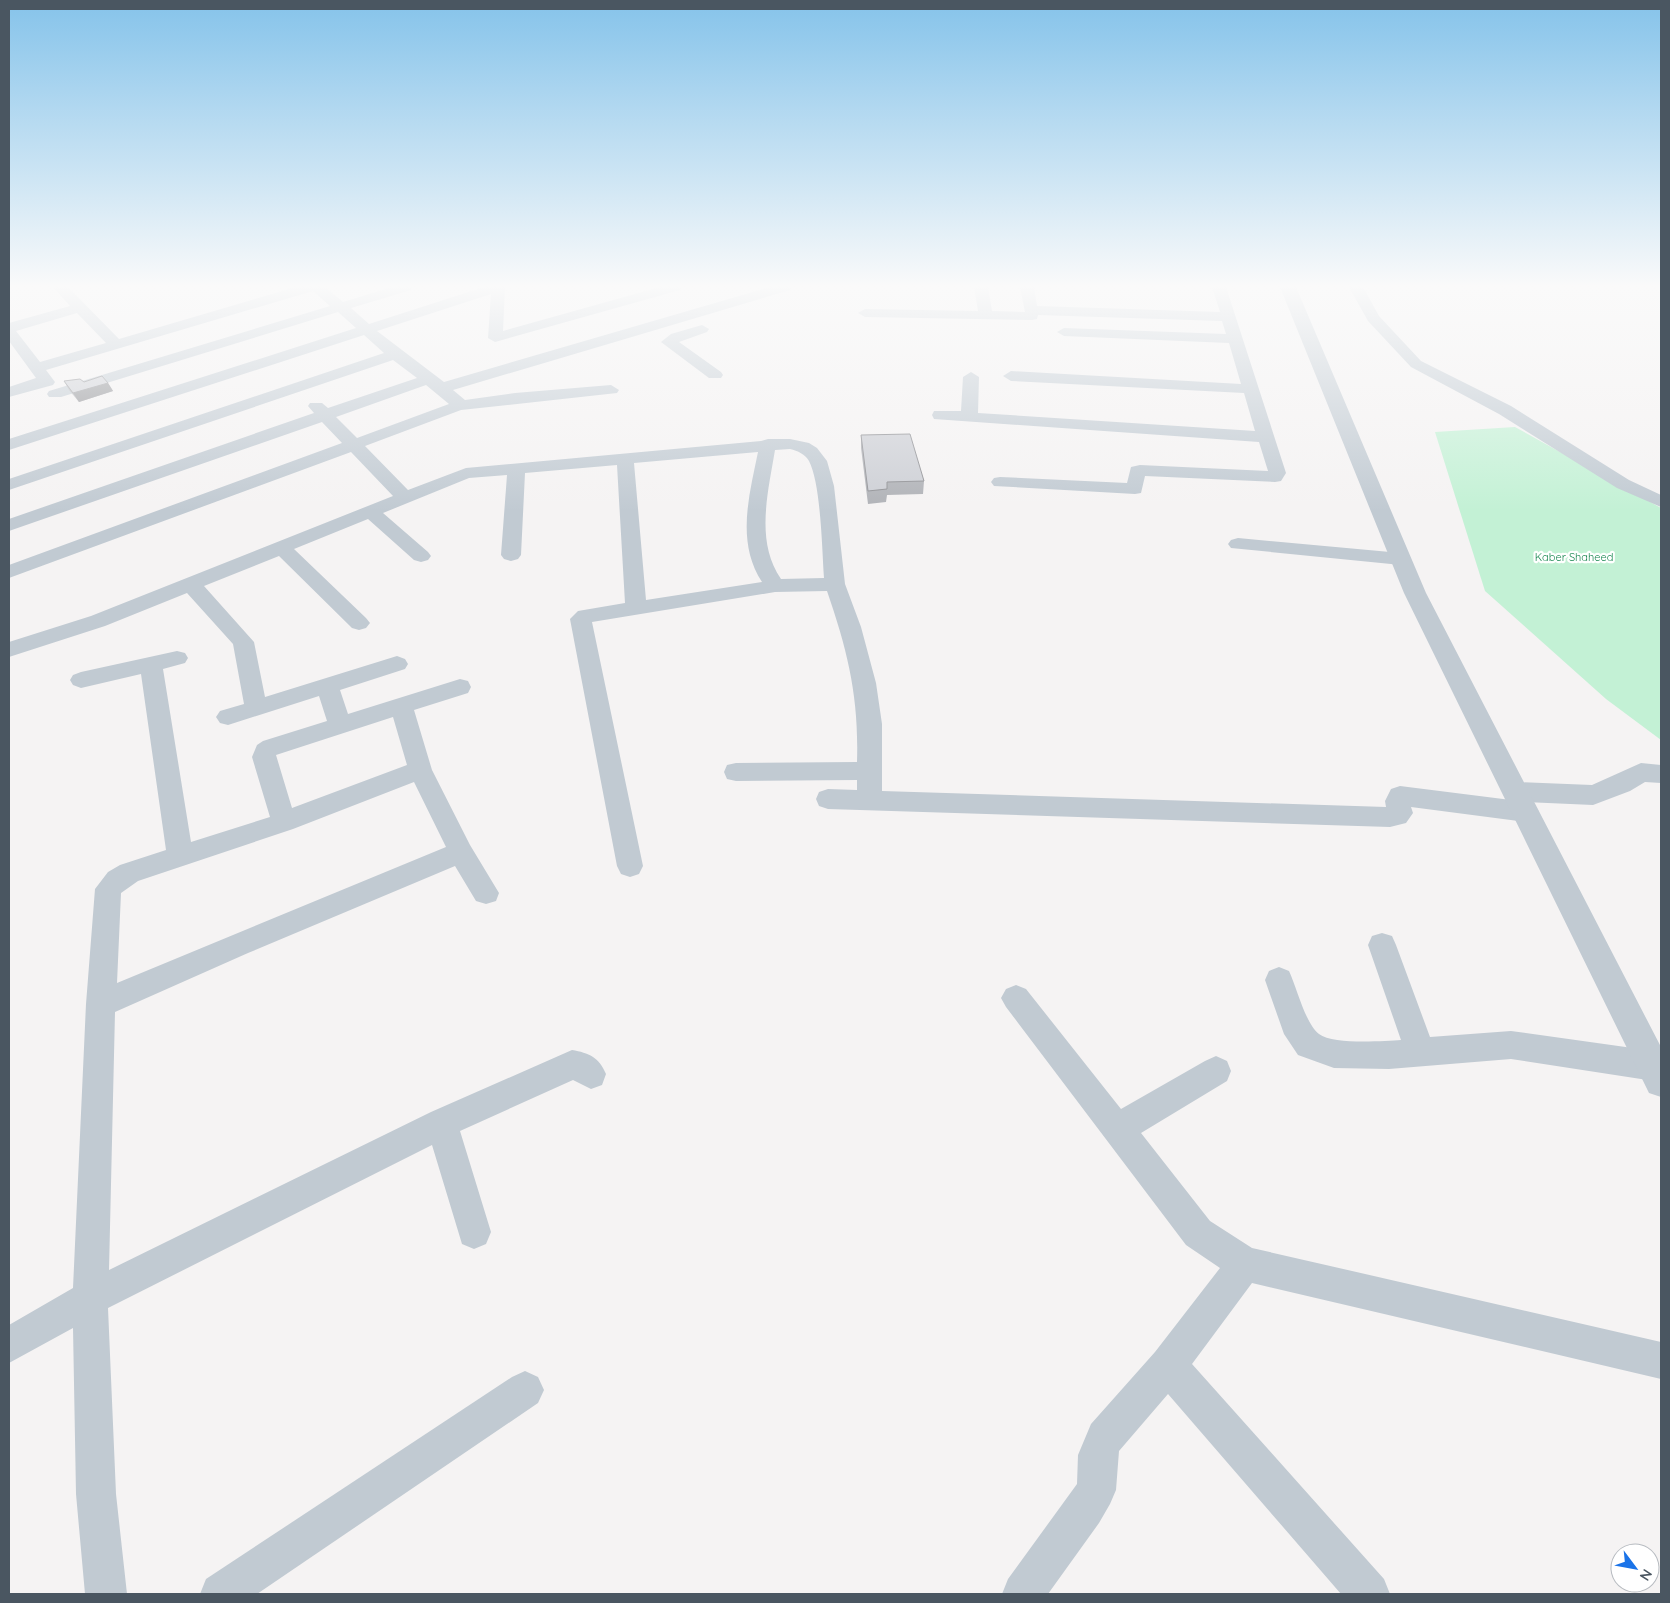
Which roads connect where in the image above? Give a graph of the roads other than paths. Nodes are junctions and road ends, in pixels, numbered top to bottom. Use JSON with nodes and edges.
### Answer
{"nodes":[{"id":1,"x":32,"y":362,"type":"edge"},
{"id":2,"x":71,"y":362,"type":"edge"},
{"id":3,"x":163,"y":362,"type":"edge"},
{"id":4,"x":266,"y":362,"type":"edge"},
{"id":5,"x":306,"y":362,"type":"edge"},
{"id":6,"x":353,"y":362,"type":"edge"},
{"id":7,"x":405,"y":362,"type":"edge"},
{"id":8,"x":486,"y":362,"type":"edge"},
{"id":9,"x":515,"y":362,"type":"edge"},
{"id":10,"x":696,"y":362,"type":"edge"},
{"id":11,"x":1243,"y":362,"type":"edge"},
{"id":12,"x":1319,"y":362,"type":"edge"},
{"id":13,"x":1414,"y":362,"type":"edge"},
{"id":14,"x":469,"y":367,"type":"dead end"},
{"id":15,"x":41,"y":374,"type":"junction"},
{"id":16,"x":281,"y":375,"type":"junction"},
{"id":17,"x":715,"y":376,"type":"dead end"},
{"id":18,"x":1010,"y":376,"type":"dead end"},
{"id":19,"x":971,"y":377,"type":"dead end"},
{"id":20,"x":435,"y":384,"type":"junction"},
{"id":21,"x":1251,"y":388,"type":"junction"},
{"id":22,"x":611,"y":390,"type":"dead end"},
{"id":23,"x":9,"y":392,"type":"edge"},
{"id":24,"x":55,"y":394,"type":"junction"},
{"id":25,"x":458,"y":406,"type":"junction"},
{"id":26,"x":326,"y":415,"type":"junction"},
{"id":27,"x":940,"y":415,"type":"dead end"},
{"id":28,"x":969,"y":417,"type":"junction"},
{"id":29,"x":75,"y":423,"type":"junction"},
{"id":30,"x":1266,"y":437,"type":"junction"},
{"id":31,"x":768,"y":444,"type":"junction"},
{"id":32,"x":9,"y":445,"type":"edge"},
{"id":33,"x":355,"y":445,"type":"junction"},
{"id":34,"x":625,"y":458,"type":"junction"},
{"id":35,"x":259,"y":459,"type":"junction"},
{"id":36,"x":516,"y":468,"type":"junction"},
{"id":37,"x":1000,"y":482,"type":"dead end"},
{"id":38,"x":9,"y":484,"type":"edge"},
{"id":39,"x":405,"y":498,"type":"junction"},
{"id":40,"x":1661,"y":502,"type":"edge"},
{"id":41,"x":370,"y":511,"type":"junction"},
{"id":42,"x":9,"y":525,"type":"edge"},
{"id":43,"x":1238,"y":544,"type":"dead end"},
{"id":44,"x":281,"y":547,"type":"junction"},
{"id":45,"x":511,"y":555,"type":"dead end"},
{"id":46,"x":420,"y":556,"type":"dead end"},
{"id":47,"x":1401,"y":558,"type":"junction"},
{"id":48,"x":9,"y":572,"type":"edge"},
{"id":49,"x":191,"y":584,"type":"junction"},
{"id":50,"x":835,"y":584,"type":"junction"},
{"id":51,"x":775,"y":586,"type":"junction"},
{"id":52,"x":636,"y":609,"type":"junction"},
{"id":53,"x":359,"y":623,"type":"dead end"},
{"id":54,"x":9,"y":650,"type":"edge"},
{"id":55,"x":177,"y":658,"type":"dead end"},
{"id":56,"x":151,"y":664,"type":"junction"},
{"id":57,"x":397,"y":664,"type":"dead end"},
{"id":58,"x":81,"y":680,"type":"dead end"},
{"id":59,"x":327,"y":686,"type":"junction"},
{"id":60,"x":460,"y":687,"type":"dead end"},
{"id":61,"x":401,"y":706,"type":"junction"},
{"id":62,"x":256,"y":708,"type":"junction"},
{"id":63,"x":228,"y":717,"type":"dead end"},
{"id":64,"x":340,"y":725,"type":"junction"},
{"id":65,"x":420,"y":770,"type":"junction"},
{"id":66,"x":869,"y":771,"type":"junction"},
{"id":67,"x":736,"y":772,"type":"dead end"},
{"id":68,"x":1661,"y":774,"type":"edge"},
{"id":69,"x":828,"y":799,"type":"dead end"},
{"id":70,"x":869,"y":800,"type":"junction"},
{"id":71,"x":1520,"y":802,"type":"junction"},
{"id":72,"x":284,"y":822,"type":"junction"},
{"id":73,"x":461,"y":852,"type":"junction"},
{"id":74,"x":180,"y":858,"type":"junction"},
{"id":75,"x":630,"y":866,"type":"dead end"},
{"id":76,"x":486,"y":894,"type":"dead end"},
{"id":77,"x":1382,"y":945,"type":"dead end"},
{"id":78,"x":1279,"y":980,"type":"dead end"},
{"id":79,"x":1016,"y":998,"type":"dead end"},
{"id":80,"x":101,"y":1004,"type":"junction"},
{"id":81,"x":1420,"y":1052,"type":"junction"},
{"id":82,"x":1216,"y":1071,"type":"dead end"},
{"id":83,"x":591,"y":1074,"type":"dead end"},
{"id":84,"x":1657,"y":1074,"type":"edge"},
{"id":85,"x":442,"y":1123,"type":"junction"},
{"id":86,"x":1117,"y":1129,"type":"junction"},
{"id":87,"x":474,"y":1232,"type":"dead end"},
{"id":88,"x":1245,"y":1264,"type":"junction"},
{"id":89,"x":90,"y":1298,"type":"junction"},
{"id":90,"x":9,"y":1345,"type":"edge"},
{"id":91,"x":1661,"y":1361,"type":"edge"},
{"id":92,"x":1168,"y":1365,"type":"junction"},
{"id":93,"x":525,"y":1390,"type":"dead end"},
{"id":94,"x":106,"y":1594,"type":"edge"},
{"id":95,"x":221,"y":1594,"type":"edge"},
{"id":96,"x":1022,"y":1594,"type":"edge"},
{"id":97,"x":1368,"y":1594,"type":"edge"}],
"edges":[{"from":1,"to":15,"type":"street"},
{"from":2,"to":15,"type":"street"},
{"from":3,"to":24,"type":"street"},
{"from":4,"to":16,"type":"street"},
{"from":5,"to":16,"type":"street"},
{"from":6,"to":16,"type":"street"},
{"from":7,"to":20,"type":"street"},
{"from":8,"to":14,"type":"street"},
{"from":9,"to":20,"type":"street"},
{"from":10,"to":17,"type":"street"},
{"from":11,"to":21,"type":"street"},
{"from":12,"to":47,"type":"street"},
{"from":13,"to":40,"type":"street"},
{"from":15,"to":23,"type":"street"},
{"from":15,"to":24,"type":"street"},
{"from":16,"to":26,"type":"street"},
{"from":16,"to":29,"type":"street"},
{"from":16,"to":38,"type":"street"},
{"from":18,"to":21,"type":"street"},
{"from":19,"to":28,"type":"street"},
{"from":20,"to":25,"type":"street"},
{"from":20,"to":26,"type":"street"},
{"from":21,"to":30,"type":"street"},
{"from":22,"to":25,"type":"street"},
{"from":24,"to":29,"type":"street"},
{"from":25,"to":33,"type":"street"},
{"from":26,"to":33,"type":"street"},
{"from":26,"to":35,"type":"street"},
{"from":27,"to":28,"type":"street"},
{"from":28,"to":30,"type":"street"},
{"from":29,"to":32,"type":"street"},
{"from":30,"to":37,"type":"street"},
{"from":31,"to":34,"type":"street"},
{"from":31,"to":50,"type":"street"},
{"from":31,"to":51,"type":"street"},
{"from":33,"to":35,"type":"street"},
{"from":33,"to":39,"type":"street"},
{"from":34,"to":36,"type":"street"},
{"from":34,"to":52,"type":"street"},
{"from":35,"to":42,"type":"street"},
{"from":35,"to":48,"type":"street"},
{"from":36,"to":39,"type":"street"},
{"from":36,"to":45,"type":"street"},
{"from":39,"to":41,"type":"street"},
{"from":41,"to":44,"type":"street"},
{"from":41,"to":46,"type":"street"},
{"from":43,"to":47,"type":"street"},
{"from":44,"to":49,"type":"street"},
{"from":44,"to":53,"type":"street"},
{"from":47,"to":71,"type":"street"},
{"from":49,"to":54,"type":"street"},
{"from":49,"to":62,"type":"street"},
{"from":50,"to":51,"type":"street"},
{"from":50,"to":66,"type":"street"},
{"from":51,"to":52,"type":"street"},
{"from":52,"to":75,"type":"street"},
{"from":55,"to":56,"type":"street"},
{"from":56,"to":58,"type":"street"},
{"from":56,"to":74,"type":"street"},
{"from":57,"to":59,"type":"street"},
{"from":59,"to":62,"type":"street"},
{"from":59,"to":64,"type":"street"},
{"from":60,"to":61,"type":"street"},
{"from":61,"to":64,"type":"street"},
{"from":61,"to":65,"type":"street"},
{"from":62,"to":63,"type":"street"},
{"from":64,"to":72,"type":"street"},
{"from":65,"to":72,"type":"street"},
{"from":65,"to":73,"type":"street"},
{"from":66,"to":67,"type":"street"},
{"from":66,"to":70,"type":"street"},
{"from":68,"to":71,"type":"street"},
{"from":69,"to":70,"type":"street"},
{"from":70,"to":71,"type":"street"},
{"from":71,"to":84,"type":"street"},
{"from":72,"to":74,"type":"street"},
{"from":73,"to":76,"type":"street"},
{"from":73,"to":80,"type":"street"},
{"from":74,"to":80,"type":"street"},
{"from":77,"to":81,"type":"street"},
{"from":78,"to":81,"type":"street"},
{"from":79,"to":86,"type":"street"},
{"from":80,"to":89,"type":"street"},
{"from":81,"to":84,"type":"street"},
{"from":82,"to":86,"type":"street"},
{"from":83,"to":85,"type":"street"},
{"from":85,"to":87,"type":"street"},
{"from":85,"to":89,"type":"street"},
{"from":86,"to":88,"type":"street"},
{"from":88,"to":91,"type":"street"},
{"from":88,"to":92,"type":"street"},
{"from":89,"to":90,"type":"street"},
{"from":89,"to":94,"type":"street"},
{"from":92,"to":96,"type":"street"},
{"from":92,"to":97,"type":"street"},
{"from":93,"to":95,"type":"street"}]}
